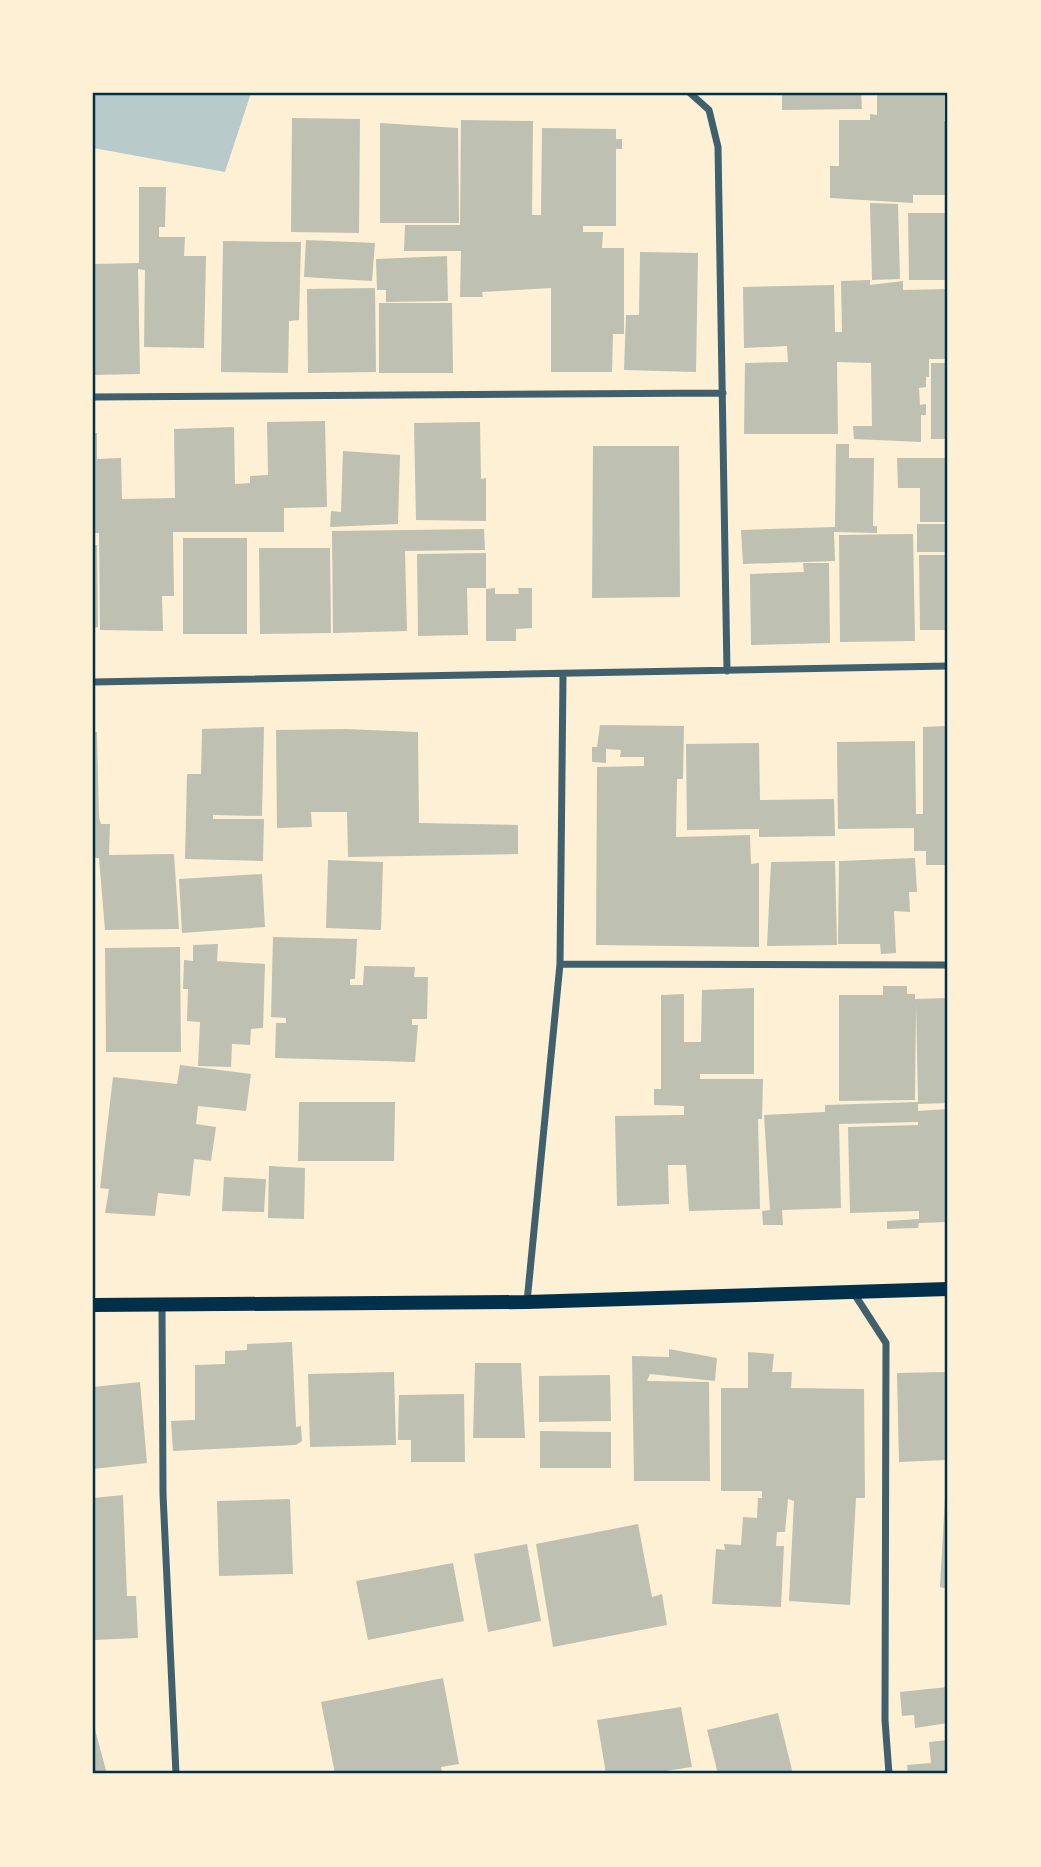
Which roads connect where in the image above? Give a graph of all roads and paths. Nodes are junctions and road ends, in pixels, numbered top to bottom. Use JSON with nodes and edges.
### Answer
{"nodes":[{"id":1,"x":690,"y":93,"type":"edge"},
{"id":2,"x":723,"y":393,"type":"junction"},
{"id":3,"x":93,"y":397,"type":"edge"},
{"id":4,"x":948,"y":667,"type":"edge"},
{"id":5,"x":727,"y":671,"type":"junction"},
{"id":6,"x":563,"y":675,"type":"junction"},
{"id":7,"x":93,"y":682,"type":"edge"},
{"id":8,"x":560,"y":964,"type":"junction"},
{"id":9,"x":948,"y":965,"type":"edge"},
{"id":10,"x":948,"y":1289,"type":"edge"},
{"id":11,"x":853,"y":1291,"type":"junction"},
{"id":12,"x":527,"y":1302,"type":"junction"},
{"id":13,"x":93,"y":1305,"type":"edge"},
{"id":14,"x":162,"y":1305,"type":"junction"},
{"id":15,"x":176,"y":1774,"type":"edge"},
{"id":16,"x":890,"y":1774,"type":"edge"}],
"edges":[{"from":1,"to":2,"type":"street"},
{"from":2,"to":3,"type":"street"},
{"from":2,"to":5,"type":"street"},
{"from":4,"to":5,"type":"street"},
{"from":5,"to":6,"type":"street"},
{"from":6,"to":7,"type":"street"},
{"from":6,"to":8,"type":"street"},
{"from":8,"to":9,"type":"street"},
{"from":8,"to":12,"type":"street"},
{"from":10,"to":11,"type":"main road"},
{"from":11,"to":12,"type":"main road"},
{"from":11,"to":16,"type":"street"},
{"from":12,"to":14,"type":"main road"},
{"from":13,"to":14,"type":"main road"},
{"from":14,"to":15,"type":"street"}]}
